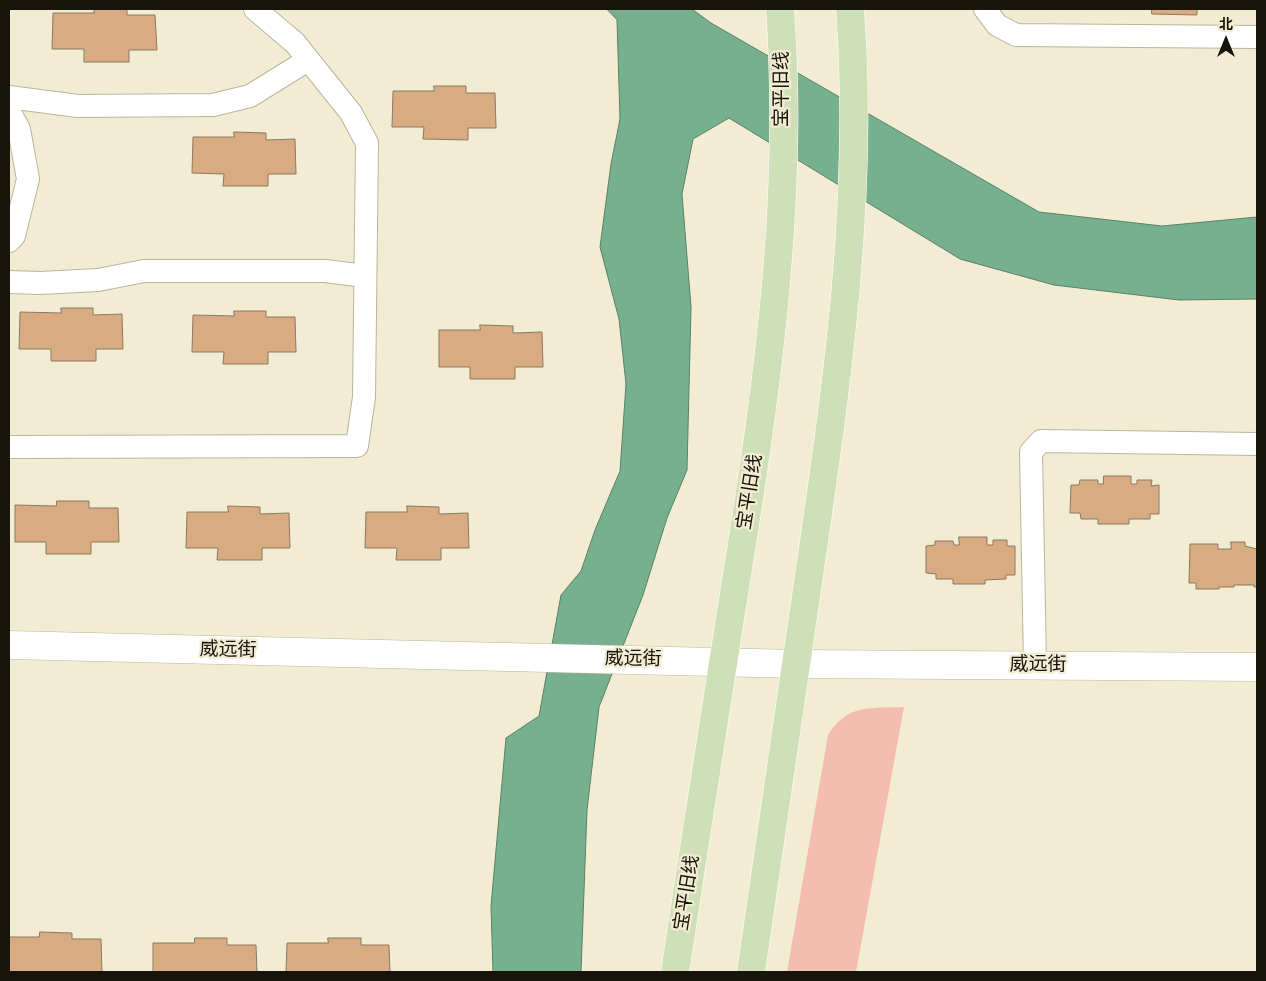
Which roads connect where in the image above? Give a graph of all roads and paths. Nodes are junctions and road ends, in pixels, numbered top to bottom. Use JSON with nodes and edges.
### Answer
{"nodes":[{"id":1,"x":255,"y":9,"type":"edge"},
{"id":2,"x":780,"y":9,"type":"edge"},
{"id":3,"x":850,"y":9,"type":"edge"},
{"id":4,"x":985,"y":9,"type":"edge"},
{"id":5,"x":1257,"y":37,"type":"edge"},
{"id":6,"x":308,"y":60,"type":"junction"},
{"id":7,"x":9,"y":97,"type":"edge"},
{"id":8,"x":9,"y":111,"type":"edge"},
{"id":9,"x":9,"y":241,"type":"edge"},
{"id":10,"x":365,"y":276,"type":"junction"},
{"id":11,"x":9,"y":282,"type":"edge"},
{"id":12,"x":1257,"y":444,"type":"edge"},
{"id":13,"x":9,"y":446,"type":"edge"},
{"id":14,"x":9,"y":645,"type":"edge"},
{"id":15,"x":723,"y":661,"type":"junction"},
{"id":16,"x":796,"y":664,"type":"junction"},
{"id":17,"x":1035,"y":666,"type":"junction"},
{"id":18,"x":1257,"y":667,"type":"edge"},
{"id":19,"x":675,"y":972,"type":"edge"},
{"id":20,"x":751,"y":972,"type":"edge"}],
"edges":[{"from":1,"to":6,"type":"street"},
{"from":2,"to":15,"type":"main road","name":"宝平旧线"},
{"from":3,"to":16,"type":"main road"},
{"from":4,"to":5,"type":"street"},
{"from":6,"to":7,"type":"street"},
{"from":6,"to":10,"type":"street"},
{"from":8,"to":9,"type":"street"},
{"from":10,"to":11,"type":"street"},
{"from":10,"to":13,"type":"street"},
{"from":12,"to":17,"type":"street"},
{"from":14,"to":15,"type":"street","name":"威远街"},
{"from":15,"to":16,"type":"street","name":"威远街"},
{"from":15,"to":19,"type":"main road","name":"宝平旧线"},
{"from":16,"to":17,"type":"street","name":"威远街"},
{"from":16,"to":20,"type":"main road"},
{"from":17,"to":18,"type":"street","name":"威远街"}]}
